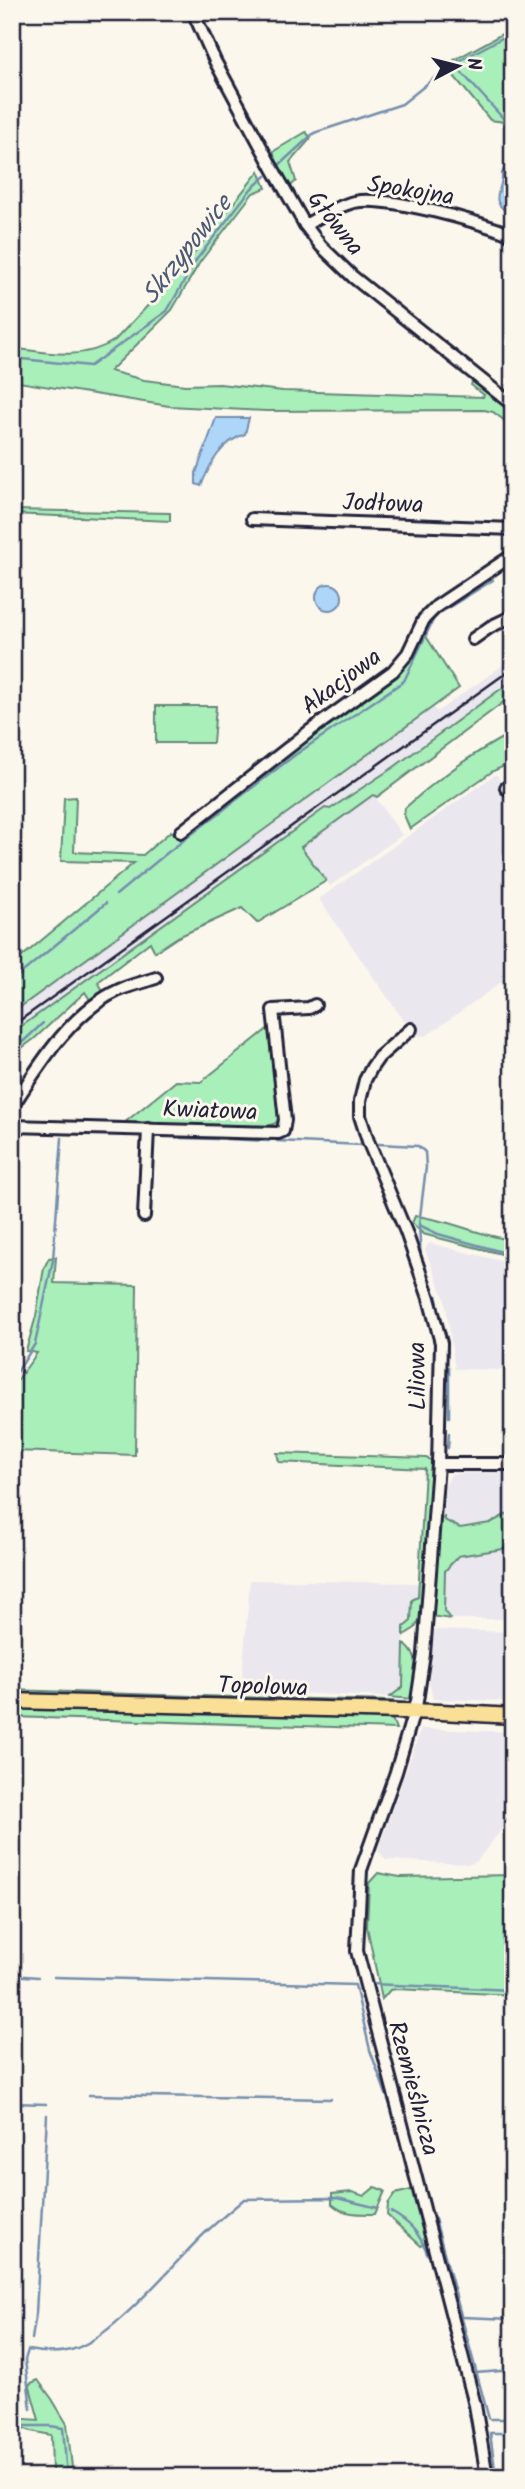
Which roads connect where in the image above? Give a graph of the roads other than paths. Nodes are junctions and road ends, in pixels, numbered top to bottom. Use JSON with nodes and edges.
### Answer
{"nodes":[{"id":1,"x":194,"y":12,"type":"edge"},
{"id":2,"x":305,"y":225,"type":"junction"},
{"id":3,"x":513,"y":234,"type":"edge"},
{"id":4,"x":513,"y":405,"type":"edge"},
{"id":5,"x":252,"y":519,"type":"dead end"},
{"id":6,"x":513,"y":529,"type":"edge"},
{"id":7,"x":513,"y":555,"type":"edge"},
{"id":8,"x":513,"y":616,"type":"edge"},
{"id":9,"x":473,"y":639,"type":"dead end"},
{"id":10,"x":181,"y":832,"type":"dead end"},
{"id":11,"x":156,"y":978,"type":"dead end"},
{"id":12,"x":314,"y":1005,"type":"dead end"},
{"id":13,"x":411,"y":1029,"type":"dead end"},
{"id":14,"x":12,"y":1107,"type":"edge"},
{"id":15,"x":12,"y":1126,"type":"edge"},
{"id":16,"x":148,"y":1129,"type":"junction"},
{"id":17,"x":144,"y":1216,"type":"dead end"},
{"id":18,"x":438,"y":1464,"type":"junction"},
{"id":19,"x":513,"y":1464,"type":"edge"},
{"id":20,"x":12,"y":1701,"type":"edge"},
{"id":21,"x":414,"y":1712,"type":"junction"},
{"id":22,"x":513,"y":1716,"type":"edge"},
{"id":23,"x":487,"y":2477,"type":"edge"}],
"edges":[{"from":1,"to":2,"type":"street","name":"Główna"},
{"from":2,"to":3,"type":"street","name":"Spokojna"},
{"from":2,"to":4,"type":"street","name":"Główna"},
{"from":5,"to":6,"type":"street","name":"Jodłowa"},
{"from":7,"to":10,"type":"street","name":"Akacjowa"},
{"from":8,"to":9,"type":"street"},
{"from":11,"to":14,"type":"street"},
{"from":12,"to":16,"type":"street","name":"Kwiatowa"},
{"from":13,"to":18,"type":"street","name":"Liliowa"},
{"from":15,"to":16,"type":"street","name":"Kwiatowa"},
{"from":16,"to":17,"type":"street"},
{"from":18,"to":19,"type":"street"},
{"from":18,"to":21,"type":"street","name":"Liliowa"},
{"from":20,"to":21,"type":"main road","name":"Topolowa"},
{"from":21,"to":22,"type":"main road","name":"Topolowa"},
{"from":21,"to":23,"type":"street","name":"Rzemieślnicza"}]}
